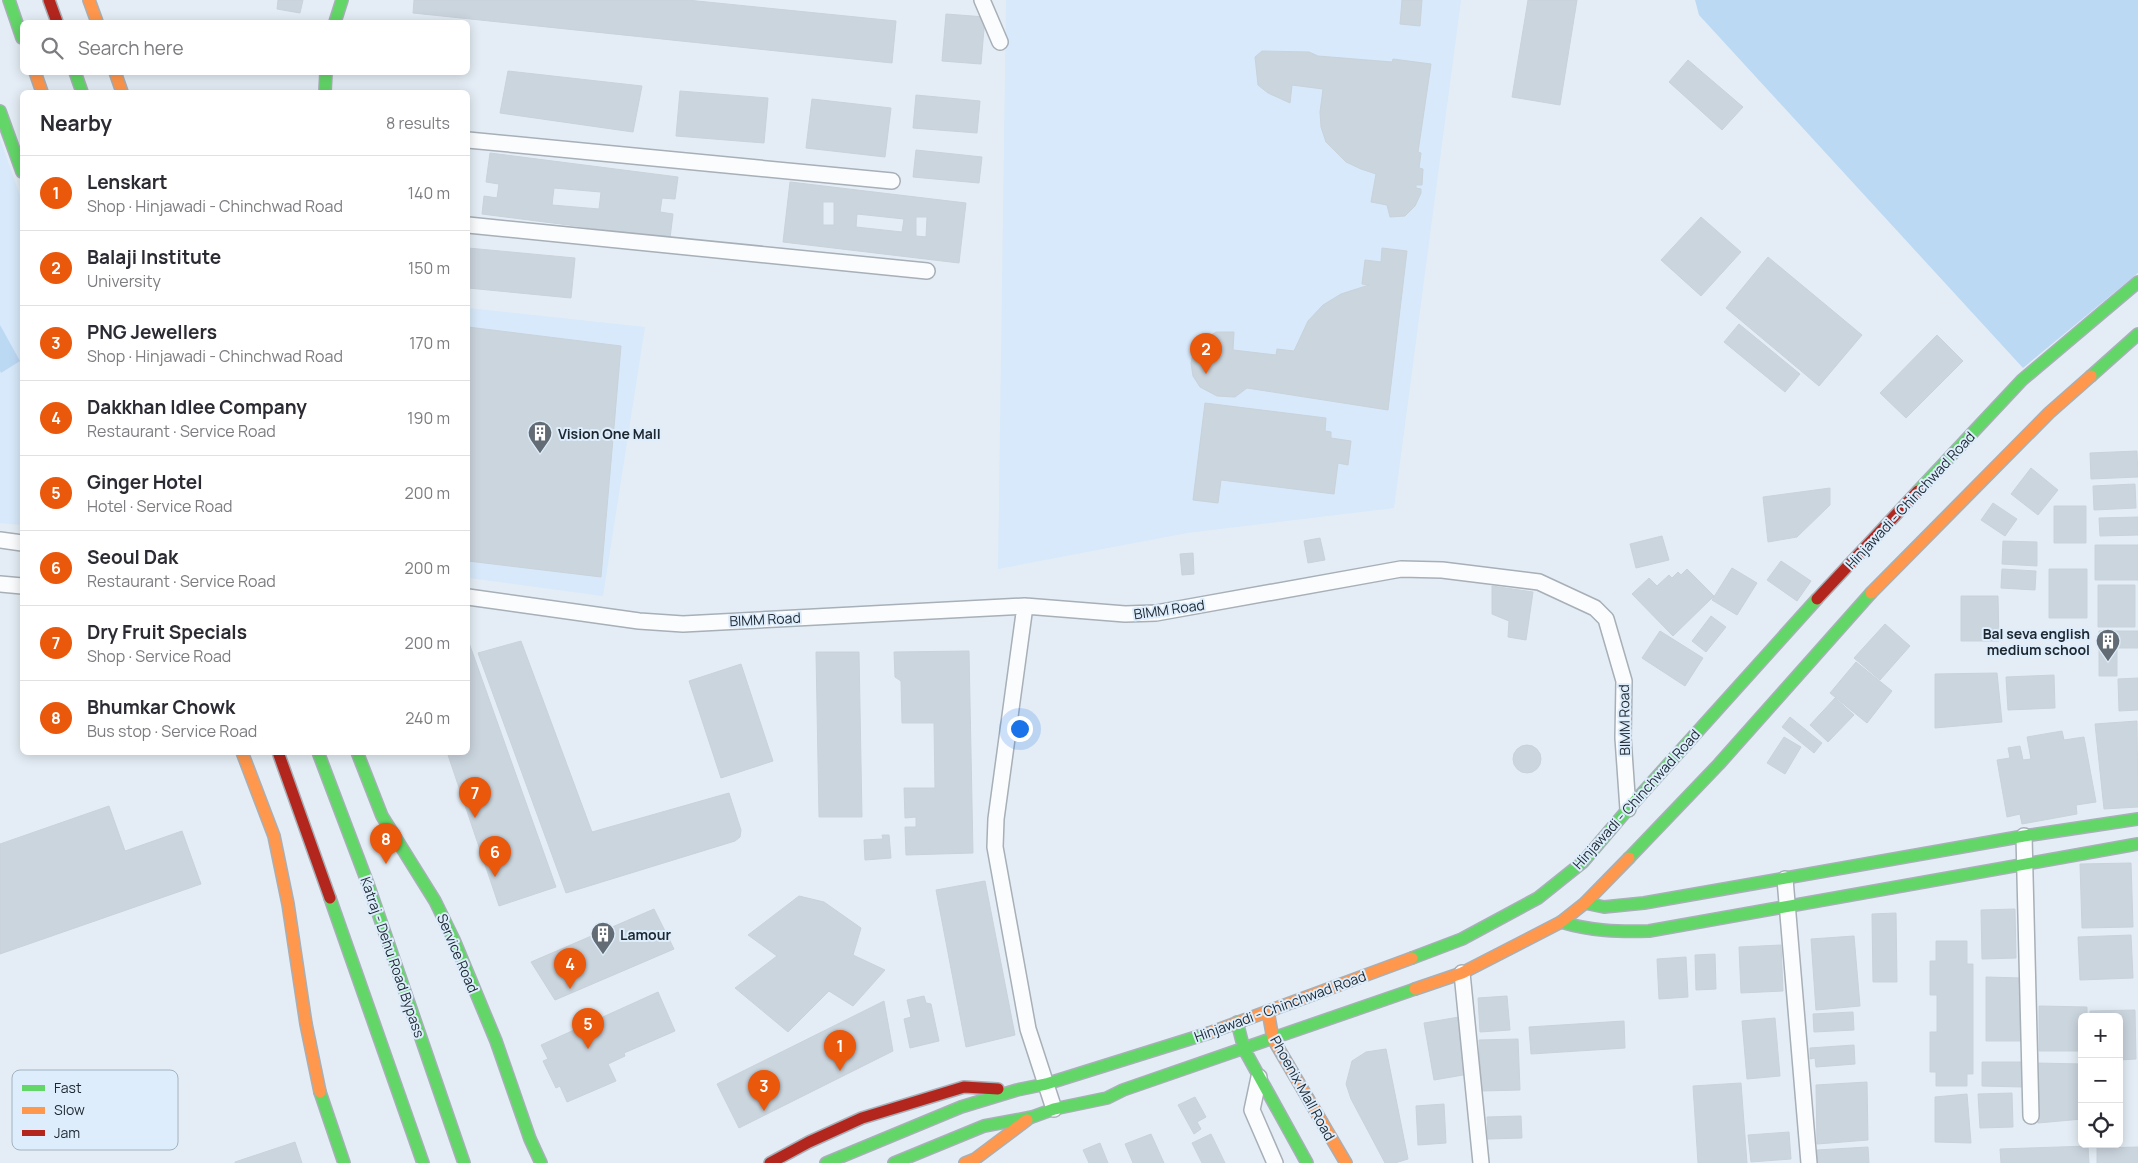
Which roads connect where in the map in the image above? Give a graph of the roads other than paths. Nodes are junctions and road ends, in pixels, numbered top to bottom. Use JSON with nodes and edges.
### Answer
{"nodes":[{"id":1,"x":9,"y":0,"type":"edge"},
{"id":2,"x":49,"y":0,"type":"edge"},
{"id":3,"x":89,"y":0,"type":"edge"},
{"id":4,"x":342,"y":0,"type":"edge"},
{"id":5,"x":982,"y":0,"type":"edge"},
{"id":6,"x":56,"y":20,"type":"edge"},
{"id":7,"x":96,"y":20,"type":"edge"},
{"id":8,"x":336,"y":20,"type":"edge"},
{"id":9,"x":20,"y":32,"type":"edge"},
{"id":10,"x":1000,"y":42,"type":"dead end"},
{"id":11,"x":36,"y":75,"type":"edge"},
{"id":12,"x":76,"y":75,"type":"edge"},
{"id":13,"x":115,"y":75,"type":"edge"},
{"id":14,"x":326,"y":76,"type":"edge"},
{"id":15,"x":41,"y":90,"type":"edge"},
{"id":16,"x":81,"y":90,"type":"edge"},
{"id":17,"x":121,"y":90,"type":"edge"},
{"id":18,"x":321,"y":90,"type":"edge"},
{"id":19,"x":325,"y":90,"type":"edge"},
{"id":20,"x":0,"y":111,"type":"edge"},
{"id":21,"x":470,"y":140,"type":"edge"},
{"id":22,"x":20,"y":166,"type":"edge"},
{"id":23,"x":892,"y":181,"type":"dead end"},
{"id":24,"x":470,"y":225,"type":"edge"},
{"id":25,"x":927,"y":272,"type":"dead end"},
{"id":26,"x":2138,"y":282,"type":"edge"},
{"id":27,"x":2138,"y":334,"type":"edge"},
{"id":28,"x":0,"y":540,"type":"edge"},
{"id":29,"x":20,"y":543,"type":"edge"},
{"id":30,"x":0,"y":584,"type":"edge"},
{"id":31,"x":20,"y":586,"type":"edge"},
{"id":32,"x":470,"y":597,"type":"edge"},
{"id":33,"x":1025,"y":606,"type":"junction"},
{"id":34,"x":243,"y":755,"type":"edge"},
{"id":35,"x":279,"y":755,"type":"edge"},
{"id":36,"x":319,"y":755,"type":"edge"},
{"id":37,"x":358,"y":755,"type":"edge"},
{"id":38,"x":1628,"y":809,"type":"junction"},
{"id":39,"x":2138,"y":819,"type":"edge"},
{"id":40,"x":2024,"y":836,"type":"junction"},
{"id":41,"x":2138,"y":844,"type":"edge"},
{"id":42,"x":2024,"y":863,"type":"junction"},
{"id":43,"x":1786,"y":879,"type":"junction"},
{"id":44,"x":1585,"y":903,"type":"junction"},
{"id":45,"x":1788,"y":905,"type":"junction"},
{"id":46,"x":1561,"y":922,"type":"junction"},
{"id":47,"x":1462,"y":973,"type":"junction"},
{"id":48,"x":1268,"y":1012,"type":"junction"},
{"id":49,"x":1237,"y":1022,"type":"junction"},
{"id":50,"x":1273,"y":1039,"type":"junction"},
{"id":51,"x":1244,"y":1049,"type":"junction"},
{"id":52,"x":1259,"y":1077,"type":"junction"},
{"id":53,"x":1046,"y":1084,"type":"junction"},
{"id":54,"x":1012,"y":1091,"type":"junction"},
{"id":55,"x":1027,"y":1109,"type":"junction"},
{"id":56,"x":1054,"y":1109,"type":"junction"},
{"id":57,"x":2031,"y":1116,"type":"dead end"},
{"id":58,"x":344,"y":1163,"type":"edge"},
{"id":59,"x":424,"y":1163,"type":"edge"},
{"id":60,"x":464,"y":1163,"type":"edge"},
{"id":61,"x":541,"y":1163,"type":"edge"},
{"id":62,"x":770,"y":1163,"type":"edge"},
{"id":63,"x":826,"y":1163,"type":"edge"},
{"id":64,"x":894,"y":1163,"type":"edge"},
{"id":65,"x":965,"y":1163,"type":"edge"},
{"id":66,"x":1275,"y":1163,"type":"edge"},
{"id":67,"x":1307,"y":1163,"type":"edge"},
{"id":68,"x":1346,"y":1163,"type":"edge"},
{"id":69,"x":1481,"y":1163,"type":"edge"},
{"id":70,"x":1809,"y":1163,"type":"edge"}],
"edges":[{"from":1,"to":9,"type":"main road"},
{"from":2,"to":6,"type":"main road"},
{"from":3,"to":7,"type":"main road"},
{"from":4,"to":8,"type":"main road"},
{"from":5,"to":10,"type":"street"},
{"from":11,"to":15,"type":"main road"},
{"from":12,"to":16,"type":"main road"},
{"from":13,"to":17,"type":"main road"},
{"from":14,"to":18,"type":"main road"},
{"from":14,"to":19,"type":"main road"},
{"from":20,"to":22,"type":"main road"},
{"from":21,"to":23,"type":"street"},
{"from":24,"to":25,"type":"street"},
{"from":26,"to":38,"type":"main road","name":"Hinjawadi - Chinchwad Road"},
{"from":27,"to":44,"type":"main road","name":"Hinjawadi - Chinchwad Road"},
{"from":28,"to":29,"type":"street"},
{"from":30,"to":31,"type":"street"},
{"from":32,"to":33,"type":"street","name":"BIMM Road"},
{"from":33,"to":38,"type":"street","name":"BIMM Road"},
{"from":33,"to":53,"type":"street"},
{"from":34,"to":58,"type":"main road"},
{"from":35,"to":59,"type":"main road"},
{"from":36,"to":60,"type":"main road","name":"Katraj - Dehu Road Bypass"},
{"from":37,"to":61,"type":"main road","name":"Service Road"},
{"from":38,"to":48,"type":"main road","name":"Hinjawadi - Chinchwad Road"},
{"from":39,"to":40,"type":"main road"},
{"from":40,"to":42,"type":"street"},
{"from":40,"to":43,"type":"main road"},
{"from":41,"to":42,"type":"main road"},
{"from":42,"to":45,"type":"main road"},
{"from":42,"to":57,"type":"street"},
{"from":43,"to":44,"type":"main road"},
{"from":43,"to":45,"type":"street"},
{"from":44,"to":46,"type":"main road","name":"Hinjawadi - Chinchwad Road"},
{"from":45,"to":46,"type":"main road"},
{"from":45,"to":70,"type":"street"},
{"from":46,"to":47,"type":"main road","name":"Hinjawadi - Chinchwad Road"},
{"from":47,"to":50,"type":"main road","name":"Hinjawadi - Chinchwad Road"},
{"from":47,"to":69,"type":"street"},
{"from":48,"to":49,"type":"main road","name":"Hinjawadi - Chinchwad Road"},
{"from":48,"to":50,"type":"main road","name":"Phoenix Mall Road"},
{"from":49,"to":51,"type":"main road"},
{"from":49,"to":53,"type":"main road","name":"Hinjawadi - Chinchwad Road"},
{"from":50,"to":51,"type":"main road","name":"Hinjawadi - Chinchwad Road"},
{"from":50,"to":68,"type":"main road","name":"Phoenix Mall Road"},
{"from":51,"to":52,"type":"main road"},
{"from":51,"to":56,"type":"main road","name":"Hinjawadi - Chinchwad Road"},
{"from":52,"to":66,"type":"street"},
{"from":52,"to":67,"type":"main road"},
{"from":53,"to":54,"type":"main road","name":"Hinjawadi - Chinchwad Road"},
{"from":53,"to":56,"type":"street"},
{"from":54,"to":55,"type":"main road"},
{"from":54,"to":62,"type":"main road"},
{"from":54,"to":63,"type":"main road","name":"Hinjawadi - Chinchwad Road"},
{"from":55,"to":56,"type":"main road","name":"Hinjawadi - Chinchwad Road"},
{"from":55,"to":64,"type":"main road","name":"Hinjawadi - Chinchwad Road"},
{"from":55,"to":65,"type":"main road"}]}
